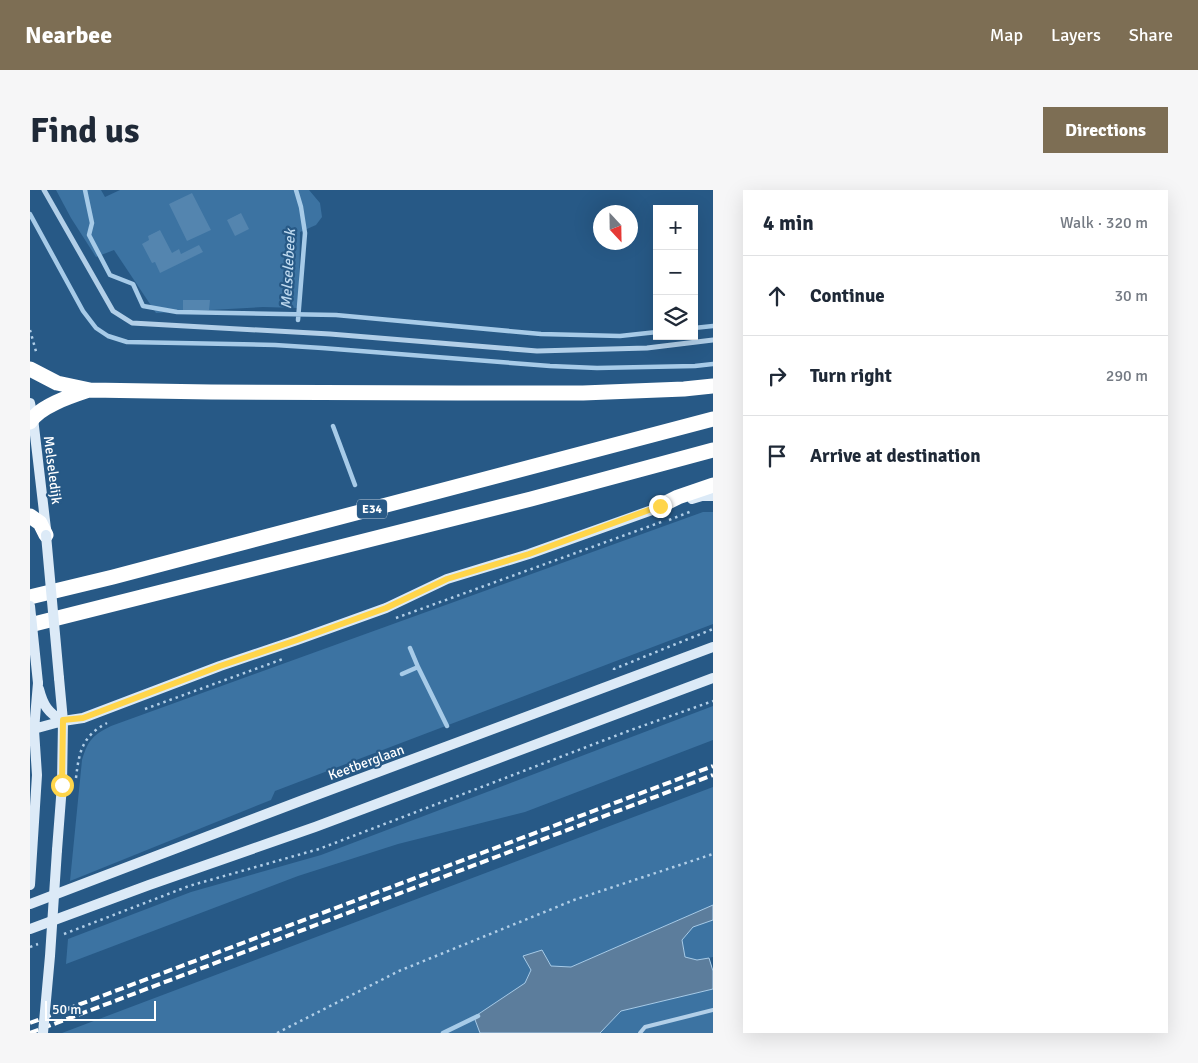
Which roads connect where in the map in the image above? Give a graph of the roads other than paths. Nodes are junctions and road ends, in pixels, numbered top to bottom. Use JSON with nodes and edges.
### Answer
{"nodes":[{"id":1,"x":44,"y":190,"type":"edge"},
{"id":2,"x":713,"y":340,"type":"edge"},
{"id":3,"x":30,"y":369,"type":"edge"},
{"id":4,"x":713,"y":386,"type":"edge"},
{"id":5,"x":90,"y":390,"type":"junction"},
{"id":6,"x":31,"y":415,"type":"edge"},
{"id":7,"x":713,"y":419,"type":"edge"},
{"id":8,"x":713,"y":450,"type":"edge"},
{"id":9,"x":713,"y":485,"type":"edge"},
{"id":10,"x":713,"y":496,"type":"edge"},
{"id":11,"x":660,"y":506,"type":"junction"},
{"id":12,"x":30,"y":516,"type":"edge"},
{"id":13,"x":46,"y":535,"type":"junction"},
{"id":14,"x":30,"y":597,"type":"edge"},
{"id":15,"x":30,"y":606,"type":"edge"},
{"id":16,"x":30,"y":625,"type":"edge"},
{"id":17,"x":713,"y":647,"type":"edge"},
{"id":18,"x":713,"y":678,"type":"edge"},
{"id":19,"x":38,"y":683,"type":"junction"},
{"id":20,"x":63,"y":720,"type":"junction"},
{"id":21,"x":32,"y":730,"type":"edge"},
{"id":22,"x":33,"y":753,"type":"edge"},
{"id":23,"x":30,"y":885,"type":"edge"},
{"id":24,"x":30,"y":904,"type":"edge"},
{"id":25,"x":30,"y":929,"type":"edge"},
{"id":26,"x":713,"y":1010,"type":"edge"},
{"id":27,"x":43,"y":1033,"type":"edge"},
{"id":28,"x":640,"y":1033,"type":"edge"}],
"edges":[{"from":1,"to":2,"type":"street"},
{"from":3,"to":5,"type":"highway"},
{"from":4,"to":5,"type":"highway"},
{"from":5,"to":6,"type":"highway"},
{"from":6,"to":13,"type":"main road","name":"Melseledijk"},
{"from":7,"to":14,"type":"highway","number":"E34"},
{"from":8,"to":16,"type":"highway","number":"E34"},
{"from":9,"to":11,"type":"highway"},
{"from":10,"to":11,"type":"main road"},
{"from":11,"to":20,"type":"main road"},
{"from":12,"to":13,"type":"highway"},
{"from":13,"to":20,"type":"main road","name":"Melseledijk","bridge":true},
{"from":15,"to":19,"type":"main road","bridge":true},
{"from":17,"to":24,"type":"main road","name":"Keetberglaan"},
{"from":18,"to":25,"type":"main road"},
{"from":19,"to":20,"type":"main road"},
{"from":19,"to":21,"type":"main road"},
{"from":20,"to":21,"type":"main road"},
{"from":20,"to":27,"type":"main road","name":"Melseledijk","bridge":true},
{"from":21,"to":22,"type":"main road"},
{"from":22,"to":23,"type":"main road"},
{"from":26,"to":28,"type":"lane"}]}
